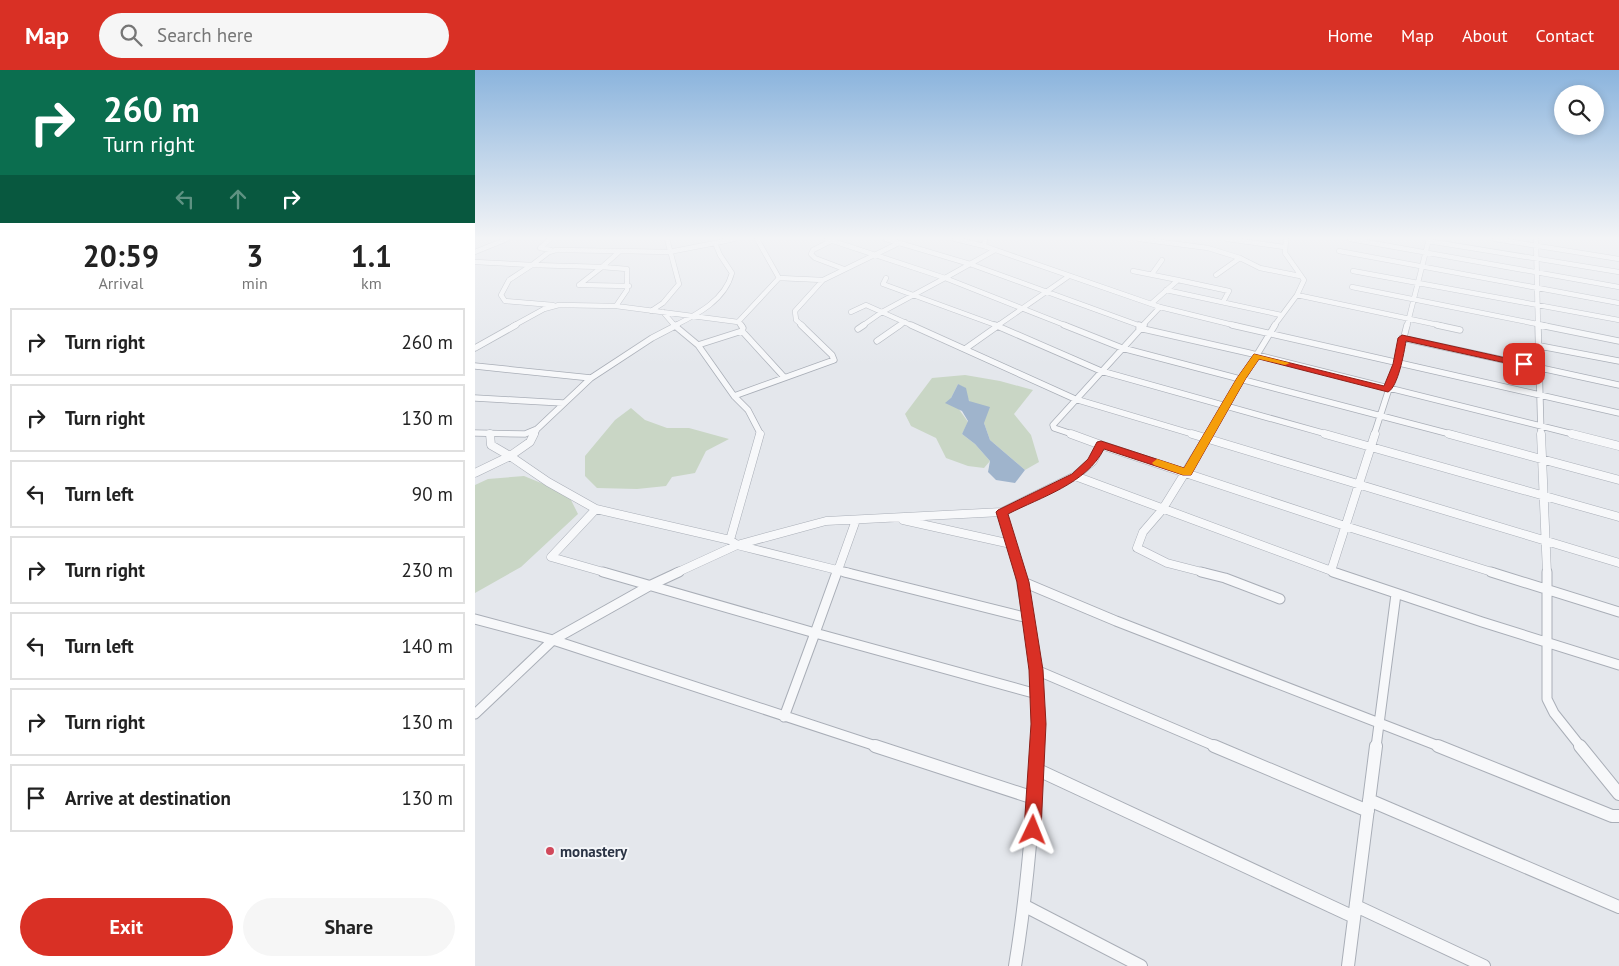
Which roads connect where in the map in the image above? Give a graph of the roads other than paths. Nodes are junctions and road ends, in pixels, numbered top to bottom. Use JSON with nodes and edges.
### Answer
{"nodes":[{"id":1,"x":507,"y":281,"type":"edge"},
{"id":2,"x":584,"y":281,"type":"edge"},
{"id":3,"x":628,"y":281,"type":"edge"},
{"id":4,"x":679,"y":281,"type":"edge"},
{"id":5,"x":730,"y":281,"type":"edge"},
{"id":6,"x":776,"y":281,"type":"edge"},
{"id":7,"x":822,"y":281,"type":"edge"},
{"id":8,"x":885,"y":281,"type":"edge"},
{"id":9,"x":940,"y":281,"type":"edge"},
{"id":10,"x":952,"y":281,"type":"edge"},
{"id":11,"x":1018,"y":281,"type":"edge"},
{"id":12,"x":1062,"y":281,"type":"edge"},
{"id":13,"x":1083,"y":281,"type":"edge"},
{"id":14,"x":1177,"y":281,"type":"edge"},
{"id":15,"x":1182,"y":281,"type":"edge"},
{"id":16,"x":1304,"y":281,"type":"edge"},
{"id":17,"x":1410,"y":281,"type":"edge"},
{"id":18,"x":1494,"y":281,"type":"edge"},
{"id":19,"x":1537,"y":281,"type":"edge"},
{"id":20,"x":1583,"y":281,"type":"edge"},
{"id":21,"x":1417,"y":282,"type":"junction"},
{"id":22,"x":629,"y":286,"type":"junction"},
{"id":23,"x":1352,"y":287,"type":"dead end"},
{"id":24,"x":1619,"y":287,"type":"edge"},
{"id":25,"x":1538,"y":289,"type":"junction"},
{"id":26,"x":1166,"y":290,"type":"junction"},
{"id":27,"x":1047,"y":291,"type":"junction"},
{"id":28,"x":916,"y":295,"type":"junction"},
{"id":29,"x":1297,"y":295,"type":"junction"},
{"id":30,"x":1412,"y":300,"type":"junction"},
{"id":31,"x":1223,"y":302,"type":"junction"},
{"id":32,"x":1619,"y":303,"type":"edge"},
{"id":33,"x":1539,"y":304,"type":"junction"},
{"id":34,"x":559,"y":305,"type":"junction"},
{"id":35,"x":1156,"y":305,"type":"junction"},
{"id":36,"x":616,"y":306,"type":"junction"},
{"id":37,"x":1021,"y":309,"type":"junction"},
{"id":38,"x":651,"y":311,"type":"junction"},
{"id":39,"x":663,"y":312,"type":"junction"},
{"id":40,"x":851,"y":312,"type":"dead end"},
{"id":41,"x":882,"y":312,"type":"junction"},
{"id":42,"x":696,"y":315,"type":"junction"},
{"id":43,"x":1281,"y":315,"type":"junction"},
{"id":44,"x":1408,"y":318,"type":"junction"},
{"id":45,"x":1619,"y":320,"type":"edge"},
{"id":46,"x":738,"y":322,"type":"junction"},
{"id":47,"x":905,"y":322,"type":"junction"},
{"id":48,"x":1539,"y":325,"type":"junction"},
{"id":49,"x":675,"y":326,"type":"junction"},
{"id":50,"x":997,"y":326,"type":"junction"},
{"id":51,"x":1140,"y":327,"type":"junction"},
{"id":52,"x":859,"y":329,"type":"dead end"},
{"id":53,"x":1460,"y":330,"type":"dead end"},
{"id":54,"x":742,"y":331,"type":"junction"},
{"id":55,"x":1268,"y":334,"type":"junction"},
{"id":56,"x":1402,"y":338,"type":"junction"},
{"id":57,"x":877,"y":341,"type":"dead end"},
{"id":58,"x":1619,"y":341,"type":"edge"},
{"id":59,"x":698,"y":345,"type":"junction"},
{"id":60,"x":1539,"y":346,"type":"junction"},
{"id":61,"x":475,"y":348,"type":"edge"},
{"id":62,"x":965,"y":348,"type":"junction"},
{"id":63,"x":1122,"y":348,"type":"junction"},
{"id":64,"x":1257,"y":356,"type":"junction"},
{"id":65,"x":1619,"y":361,"type":"edge"},
{"id":66,"x":1397,"y":364,"type":"junction"},
{"id":67,"x":475,"y":366,"type":"edge"},
{"id":68,"x":1540,"y":368,"type":"junction"},
{"id":69,"x":1101,"y":371,"type":"junction"},
{"id":70,"x":784,"y":377,"type":"junction"},
{"id":71,"x":591,"y":378,"type":"junction"},
{"id":72,"x":1241,"y":378,"type":"junction"},
{"id":73,"x":1619,"y":385,"type":"edge"},
{"id":74,"x":1388,"y":389,"type":"junction"},
{"id":75,"x":734,"y":396,"type":"junction"},
{"id":76,"x":1541,"y":396,"type":"junction"},
{"id":77,"x":475,"y":398,"type":"edge"},
{"id":78,"x":1075,"y":399,"type":"junction"},
{"id":79,"x":563,"y":403,"type":"junction"},
{"id":80,"x":1225,"y":407,"type":"junction"},
{"id":81,"x":1619,"y":413,"type":"edge"},
{"id":82,"x":1380,"y":416,"type":"junction"},
{"id":83,"x":1541,"y":427,"type":"junction"},
{"id":84,"x":537,"y":429,"type":"junction"},
{"id":85,"x":475,"y":434,"type":"edge"},
{"id":86,"x":490,"y":434,"type":"junction"},
{"id":87,"x":1207,"y":438,"type":"junction"},
{"id":88,"x":1101,"y":444,"type":"junction"},
{"id":89,"x":1371,"y":446,"type":"junction"},
{"id":90,"x":1619,"y":446,"type":"edge"},
{"id":91,"x":510,"y":456,"type":"junction"},
{"id":92,"x":1542,"y":460,"type":"junction"},
{"id":93,"x":475,"y":472,"type":"edge"},
{"id":94,"x":1187,"y":472,"type":"junction"},
{"id":95,"x":1075,"y":476,"type":"junction"},
{"id":96,"x":1619,"y":480,"type":"edge"},
{"id":97,"x":1359,"y":483,"type":"junction"},
{"id":98,"x":1543,"y":495,"type":"junction"},
{"id":99,"x":596,"y":509,"type":"junction"},
{"id":100,"x":1162,"y":510,"type":"junction"},
{"id":101,"x":1001,"y":512,"type":"junction"},
{"id":102,"x":1619,"y":517,"type":"edge"},
{"id":103,"x":894,"y":518,"type":"junction"},
{"id":104,"x":855,"y":520,"type":"junction"},
{"id":105,"x":1345,"y":526,"type":"junction"},
{"id":106,"x":733,"y":542,"type":"junction"},
{"id":107,"x":1545,"y":542,"type":"junction"},
{"id":108,"x":1011,"y":544,"type":"junction"},
{"id":109,"x":1619,"y":563,"type":"edge"},
{"id":110,"x":837,"y":570,"type":"junction"},
{"id":111,"x":1331,"y":571,"type":"junction"},
{"id":112,"x":1023,"y":582,"type":"junction"},
{"id":113,"x":651,"y":585,"type":"junction"},
{"id":114,"x":1548,"y":589,"type":"junction"},
{"id":115,"x":1396,"y":594,"type":"junction"},
{"id":116,"x":1280,"y":598,"type":"dead end"},
{"id":117,"x":1619,"y":612,"type":"edge"},
{"id":118,"x":1028,"y":618,"type":"junction"},
{"id":119,"x":475,"y":619,"type":"edge"},
{"id":120,"x":815,"y":633,"type":"junction"},
{"id":121,"x":553,"y":640,"type":"junction"},
{"id":122,"x":1546,"y":643,"type":"junction"},
{"id":123,"x":1619,"y":664,"type":"edge"},
{"id":124,"x":1036,"y":670,"type":"junction"},
{"id":125,"x":1037,"y":694,"type":"junction"},
{"id":126,"x":477,"y":710,"type":"edge"},
{"id":127,"x":784,"y":717,"type":"junction"},
{"id":128,"x":1379,"y":722,"type":"junction"},
{"id":129,"x":1036,"y":769,"type":"junction"},
{"id":130,"x":1619,"y":794,"type":"edge"},
{"id":131,"x":1034,"y":798,"type":"junction"},
{"id":132,"x":1369,"y":806,"type":"junction"},
{"id":133,"x":1619,"y":816,"type":"edge"},
{"id":134,"x":1025,"y":906,"type":"junction"},
{"id":135,"x":1619,"y":907,"type":"edge"},
{"id":136,"x":1355,"y":911,"type":"junction"},
{"id":137,"x":1015,"y":966,"type":"edge"},
{"id":138,"x":1141,"y":966,"type":"edge"},
{"id":139,"x":1348,"y":966,"type":"edge"},
{"id":140,"x":1484,"y":966,"type":"edge"}],
"edges":[{"from":1,"to":34,"type":"street"},
{"from":2,"to":22,"type":"street"},
{"from":3,"to":22,"type":"street"},
{"from":4,"to":38,"type":"street"},
{"from":5,"to":42,"type":"street"},
{"from":6,"to":46,"type":"street"},
{"from":7,"to":70,"type":"street"},
{"from":8,"to":28,"type":"street"},
{"from":9,"to":28,"type":"street"},
{"from":10,"to":37,"type":"street"},
{"from":11,"to":27,"type":"street"},
{"from":12,"to":27,"type":"street"},
{"from":13,"to":35,"type":"street"},
{"from":14,"to":26,"type":"street"},
{"from":15,"to":31,"type":"street"},
{"from":16,"to":29,"type":"street"},
{"from":17,"to":21,"type":"street"},
{"from":18,"to":25,"type":"street"},
{"from":19,"to":25,"type":"street"},
{"from":20,"to":24,"type":"street"},
{"from":21,"to":30,"type":"street"},
{"from":21,"to":33,"type":"street"},
{"from":22,"to":36,"type":"street"},
{"from":23,"to":30,"type":"street"},
{"from":25,"to":32,"type":"street"},
{"from":25,"to":33,"type":"street"},
{"from":26,"to":31,"type":"street"},
{"from":26,"to":35,"type":"street"},
{"from":27,"to":37,"type":"street"},
{"from":27,"to":51,"type":"street"},
{"from":28,"to":41,"type":"street"},
{"from":28,"to":50,"type":"street"},
{"from":29,"to":43,"type":"street"},
{"from":29,"to":44,"type":"street"},
{"from":30,"to":44,"type":"street"},
{"from":30,"to":48,"type":"street"},
{"from":31,"to":43,"type":"street"},
{"from":33,"to":45,"type":"street"},
{"from":33,"to":48,"type":"street"},
{"from":34,"to":36,"type":"street"},
{"from":34,"to":61,"type":"street"},
{"from":35,"to":51,"type":"street"},
{"from":35,"to":55,"type":"street"},
{"from":36,"to":38,"type":"street"},
{"from":37,"to":50,"type":"street"},
{"from":37,"to":63,"type":"street"},
{"from":38,"to":39,"type":"street"},
{"from":39,"to":42,"type":"street"},
{"from":39,"to":49,"type":"street"},
{"from":40,"to":41,"type":"street"},
{"from":41,"to":47,"type":"street"},
{"from":41,"to":52,"type":"street"},
{"from":42,"to":46,"type":"street"},
{"from":42,"to":49,"type":"street"},
{"from":43,"to":55,"type":"street"},
{"from":44,"to":53,"type":"street"},
{"from":44,"to":56,"type":"street"},
{"from":46,"to":54,"type":"street"},
{"from":47,"to":57,"type":"street"},
{"from":47,"to":62,"type":"street"},
{"from":48,"to":58,"type":"street"},
{"from":48,"to":60,"type":"street"},
{"from":49,"to":59,"type":"street"},
{"from":49,"to":71,"type":"street"},
{"from":50,"to":62,"type":"street"},
{"from":50,"to":69,"type":"street"},
{"from":51,"to":63,"type":"street"},
{"from":51,"to":64,"type":"street"},
{"from":54,"to":59,"type":"street"},
{"from":54,"to":70,"type":"street"},
{"from":55,"to":64,"type":"street"},
{"from":55,"to":66,"type":"street"},
{"from":56,"to":66,"type":"street"},
{"from":56,"to":68,"type":"street"},
{"from":59,"to":75,"type":"street"},
{"from":60,"to":65,"type":"street"},
{"from":60,"to":68,"type":"street"},
{"from":62,"to":78,"type":"street"},
{"from":63,"to":69,"type":"street"},
{"from":63,"to":72,"type":"street"},
{"from":64,"to":72,"type":"street"},
{"from":64,"to":74,"type":"street"},
{"from":66,"to":74,"type":"street"},
{"from":66,"to":76,"type":"street"},
{"from":67,"to":71,"type":"street"},
{"from":68,"to":73,"type":"street"},
{"from":68,"to":76,"type":"street"},
{"from":69,"to":78,"type":"street"},
{"from":69,"to":80,"type":"street"},
{"from":70,"to":75,"type":"street"},
{"from":71,"to":79,"type":"street"},
{"from":72,"to":80,"type":"street"},
{"from":72,"to":82,"type":"street"},
{"from":74,"to":82,"type":"street"},
{"from":74,"to":83,"type":"street"},
{"from":75,"to":106,"type":"street"},
{"from":76,"to":81,"type":"street"},
{"from":76,"to":83,"type":"street"},
{"from":77,"to":79,"type":"street"},
{"from":78,"to":87,"type":"street"},
{"from":78,"to":88,"type":"street"},
{"from":79,"to":84,"type":"street"},
{"from":80,"to":87,"type":"street"},
{"from":80,"to":89,"type":"street"},
{"from":82,"to":89,"type":"street"},
{"from":82,"to":92,"type":"street"},
{"from":83,"to":90,"type":"street"},
{"from":83,"to":92,"type":"street"},
{"from":84,"to":86,"type":"street"},
{"from":84,"to":91,"type":"street"},
{"from":85,"to":86,"type":"street"},
{"from":86,"to":91,"type":"street"},
{"from":87,"to":94,"type":"street"},
{"from":87,"to":97,"type":"street"},
{"from":88,"to":94,"type":"street"},
{"from":88,"to":95,"type":"street"},
{"from":89,"to":97,"type":"street"},
{"from":89,"to":98,"type":"street"},
{"from":91,"to":93,"type":"street"},
{"from":91,"to":99,"type":"street"},
{"from":92,"to":96,"type":"street"},
{"from":92,"to":98,"type":"street"},
{"from":94,"to":100,"type":"street"},
{"from":94,"to":105,"type":"street"},
{"from":95,"to":100,"type":"street"},
{"from":95,"to":101,"type":"street"},
{"from":97,"to":105,"type":"street"},
{"from":97,"to":107,"type":"street"},
{"from":98,"to":102,"type":"street"},
{"from":98,"to":107,"type":"street"},
{"from":99,"to":106,"type":"street"},
{"from":99,"to":113,"type":"street"},
{"from":100,"to":111,"type":"street"},
{"from":100,"to":116,"type":"street"},
{"from":101,"to":103,"type":"street"},
{"from":101,"to":108,"type":"street"},
{"from":103,"to":104,"type":"street"},
{"from":103,"to":108,"type":"street"},
{"from":104,"to":106,"type":"street"},
{"from":104,"to":110,"type":"street"},
{"from":105,"to":111,"type":"street"},
{"from":105,"to":114,"type":"street"},
{"from":106,"to":110,"type":"street"},
{"from":106,"to":113,"type":"street"},
{"from":107,"to":109,"type":"street"},
{"from":107,"to":114,"type":"street"},
{"from":108,"to":112,"type":"street"},
{"from":110,"to":118,"type":"street"},
{"from":110,"to":120,"type":"street"},
{"from":111,"to":115,"type":"street"},
{"from":112,"to":118,"type":"street"},
{"from":112,"to":128,"type":"street"},
{"from":113,"to":120,"type":"street"},
{"from":113,"to":121,"type":"street"},
{"from":114,"to":117,"type":"street"},
{"from":114,"to":122,"type":"street"},
{"from":115,"to":122,"type":"street"},
{"from":115,"to":128,"type":"street"},
{"from":118,"to":124,"type":"street"},
{"from":119,"to":121,"type":"street"},
{"from":120,"to":125,"type":"street"},
{"from":120,"to":127,"type":"street"},
{"from":121,"to":126,"type":"street"},
{"from":121,"to":127,"type":"street"},
{"from":122,"to":123,"type":"street"},
{"from":122,"to":130,"type":"street"},
{"from":124,"to":125,"type":"street"},
{"from":124,"to":132,"type":"street"},
{"from":125,"to":129,"type":"street"},
{"from":127,"to":131,"type":"street"},
{"from":128,"to":132,"type":"street"},
{"from":128,"to":133,"type":"street"},
{"from":129,"to":131,"type":"street"},
{"from":129,"to":136,"type":"street"},
{"from":131,"to":134,"type":"street"},
{"from":132,"to":135,"type":"street"},
{"from":132,"to":136,"type":"street"},
{"from":134,"to":137,"type":"street"},
{"from":134,"to":138,"type":"street"},
{"from":136,"to":139,"type":"street"},
{"from":136,"to":140,"type":"street"}]}
